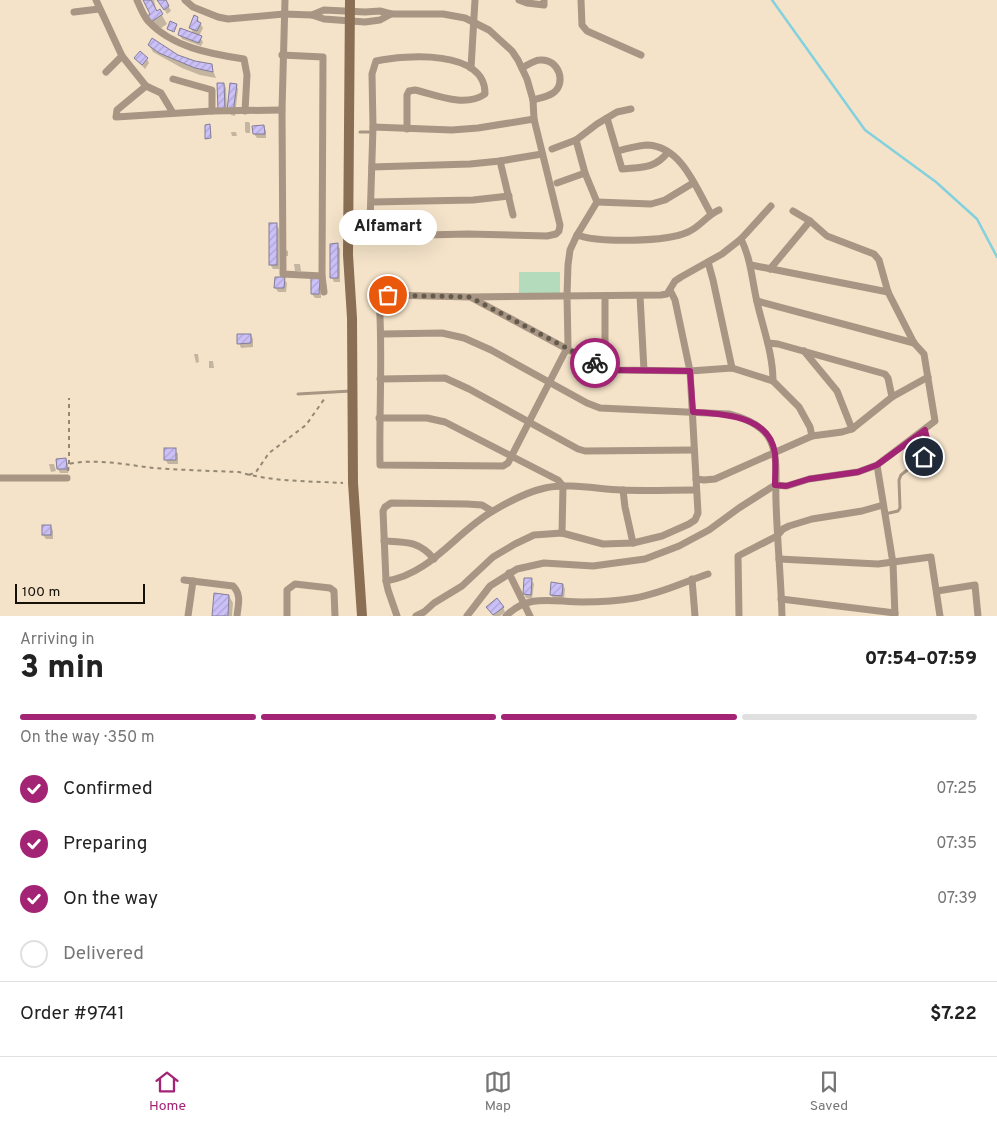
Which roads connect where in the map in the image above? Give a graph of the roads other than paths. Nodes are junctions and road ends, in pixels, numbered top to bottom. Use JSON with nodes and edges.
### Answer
{"nodes":[{"id":1,"x":96,"y":0,"type":"edge"},
{"id":2,"x":137,"y":0,"type":"edge"},
{"id":3,"x":185,"y":0,"type":"edge"},
{"id":4,"x":284,"y":0,"type":"edge"},
{"id":5,"x":350,"y":0,"type":"edge"},
{"id":6,"x":475,"y":0,"type":"edge"},
{"id":7,"x":519,"y":0,"type":"edge"},
{"id":8,"x":544,"y":0,"type":"edge"},
{"id":9,"x":581,"y":0,"type":"edge"},
{"id":10,"x":99,"y":9,"type":"junction"},
{"id":11,"x":74,"y":12,"type":"dead end"},
{"id":12,"x":284,"y":14,"type":"junction"},
{"id":13,"x":350,"y":16,"type":"junction"},
{"id":14,"x":473,"y":21,"type":"junction"},
{"id":15,"x":282,"y":55,"type":"junction"},
{"id":16,"x":641,"y":55,"type":"dead end"},
{"id":17,"x":122,"y":56,"type":"junction"},
{"id":18,"x":471,"y":68,"type":"junction"},
{"id":19,"x":522,"y":68,"type":"junction"},
{"id":20,"x":106,"y":72,"type":"dead end"},
{"id":21,"x":173,"y":79,"type":"dead end"},
{"id":22,"x":146,"y":86,"type":"junction"},
{"id":23,"x":533,"y":100,"type":"junction"},
{"id":24,"x":631,"y":109,"type":"dead end"},
{"id":25,"x":282,"y":110,"type":"junction"},
{"id":26,"x":212,"y":111,"type":"junction"},
{"id":27,"x":245,"y":111,"type":"junction"},
{"id":28,"x":173,"y":113,"type":"junction"},
{"id":29,"x":607,"y":118,"type":"junction"},
{"id":30,"x":534,"y":119,"type":"junction"},
{"id":31,"x":407,"y":129,"type":"junction"},
{"id":32,"x":373,"y":130,"type":"junction"},
{"id":33,"x":360,"y":132,"type":"dead end"},
{"id":34,"x":576,"y":140,"type":"junction"},
{"id":35,"x":552,"y":149,"type":"dead end"},
{"id":36,"x":617,"y":151,"type":"junction"},
{"id":37,"x":668,"y":152,"type":"junction"},
{"id":38,"x":542,"y":154,"type":"junction"},
{"id":39,"x":500,"y":161,"type":"junction"},
{"id":40,"x":372,"y":168,"type":"junction"},
{"id":41,"x":585,"y":173,"type":"junction"},
{"id":42,"x":557,"y":183,"type":"dead end"},
{"id":43,"x":693,"y":183,"type":"junction"},
{"id":44,"x":509,"y":196,"type":"junction"},
{"id":45,"x":372,"y":202,"type":"junction"},
{"id":46,"x":597,"y":202,"type":"junction"},
{"id":47,"x":771,"y":206,"type":"dead end"},
{"id":48,"x":719,"y":210,"type":"dead end"},
{"id":49,"x":793,"y":211,"type":"dead end"},
{"id":50,"x":711,"y":214,"type":"junction"},
{"id":51,"x":513,"y":215,"type":"dead end"},
{"id":52,"x":810,"y":221,"type":"junction"},
{"id":53,"x":577,"y":236,"type":"junction"},
{"id":54,"x":741,"y":239,"type":"junction"},
{"id":55,"x":708,"y":262,"type":"junction"},
{"id":56,"x":751,"y":265,"type":"junction"},
{"id":57,"x":770,"y":269,"type":"junction"},
{"id":58,"x":322,"y":276,"type":"junction"},
{"id":59,"x":670,"y":290,"type":"junction"},
{"id":60,"x":324,"y":292,"type":"dead end"},
{"id":61,"x":888,"y":292,"type":"junction"},
{"id":62,"x":567,"y":295,"type":"junction"},
{"id":63,"x":605,"y":296,"type":"junction"},
{"id":64,"x":640,"y":296,"type":"junction"},
{"id":65,"x":470,"y":297,"type":"junction"},
{"id":66,"x":757,"y":301,"type":"junction"},
{"id":67,"x":382,"y":334,"type":"junction"},
{"id":68,"x":768,"y":343,"type":"junction"},
{"id":69,"x":914,"y":343,"type":"junction"},
{"id":70,"x":567,"y":349,"type":"junction"},
{"id":71,"x":804,"y":351,"type":"junction"},
{"id":72,"x":605,"y":367,"type":"junction"},
{"id":73,"x":732,"y":368,"type":"junction"},
{"id":74,"x":644,"y":370,"type":"junction"},
{"id":75,"x":690,"y":371,"type":"junction"},
{"id":76,"x":928,"y":377,"type":"junction"},
{"id":77,"x":380,"y":379,"type":"junction"},
{"id":78,"x":773,"y":381,"type":"junction"},
{"id":79,"x":550,"y":382,"type":"junction"},
{"id":80,"x":352,"y":392,"type":"junction"},
{"id":81,"x":298,"y":394,"type":"dead end"},
{"id":82,"x":892,"y":397,"type":"junction"},
{"id":83,"x":693,"y":412,"type":"junction"},
{"id":84,"x":379,"y":418,"type":"junction"},
{"id":85,"x":530,"y":422,"type":"junction"},
{"id":86,"x":852,"y":429,"type":"junction"},
{"id":87,"x":925,"y":430,"type":"junction"},
{"id":88,"x":812,"y":436,"type":"junction"},
{"id":89,"x":694,"y":450,"type":"junction"},
{"id":90,"x":775,"y":453,"type":"junction"},
{"id":91,"x":512,"y":458,"type":"junction"},
{"id":92,"x":877,"y":465,"type":"junction"},
{"id":93,"x":0,"y":478,"type":"edge"},
{"id":94,"x":67,"y":478,"type":"road end"},
{"id":95,"x":696,"y":479,"type":"junction"},
{"id":96,"x":775,"y":485,"type":"junction"},
{"id":97,"x":563,"y":486,"type":"junction"},
{"id":98,"x":623,"y":490,"type":"junction"},
{"id":99,"x":696,"y":490,"type":"junction"},
{"id":100,"x":883,"y":505,"type":"junction"},
{"id":101,"x":492,"y":511,"type":"junction"},
{"id":102,"x":885,"y":514,"type":"junction"},
{"id":103,"x":562,"y":533,"type":"junction"},
{"id":104,"x":777,"y":536,"type":"junction"},
{"id":105,"x":384,"y":541,"type":"junction"},
{"id":106,"x":633,"y":543,"type":"junction"},
{"id":107,"x":434,"y":559,"type":"junction"},
{"id":108,"x":779,"y":559,"type":"junction"},
{"id":109,"x":893,"y":563,"type":"junction"},
{"id":110,"x":509,"y":572,"type":"junction"},
{"id":111,"x":708,"y":574,"type":"dead end"},
{"id":112,"x":692,"y":579,"type":"junction"},
{"id":113,"x":184,"y":580,"type":"dead end"},
{"id":114,"x":386,"y":580,"type":"junction"},
{"id":115,"x":193,"y":581,"type":"junction"},
{"id":116,"x":937,"y":590,"type":"junction"},
{"id":117,"x":781,"y":599,"type":"junction"},
{"id":118,"x":523,"y":603,"type":"junction"},
{"id":119,"x":425,"y":614,"type":"edge"},
{"id":120,"x":895,"y":615,"type":"edge"},
{"id":121,"x":188,"y":616,"type":"edge"},
{"id":122,"x":237,"y":616,"type":"edge"},
{"id":123,"x":287,"y":616,"type":"edge"},
{"id":124,"x":335,"y":616,"type":"edge"},
{"id":125,"x":362,"y":616,"type":"edge"},
{"id":126,"x":397,"y":616,"type":"edge"},
{"id":127,"x":416,"y":616,"type":"edge"},
{"id":128,"x":467,"y":616,"type":"edge"},
{"id":129,"x":506,"y":616,"type":"edge"},
{"id":130,"x":530,"y":616,"type":"edge"},
{"id":131,"x":695,"y":616,"type":"edge"},
{"id":132,"x":739,"y":616,"type":"edge"},
{"id":133,"x":782,"y":616,"type":"edge"},
{"id":134,"x":940,"y":616,"type":"edge"},
{"id":135,"x":978,"y":616,"type":"edge"}],
"edges":[{"from":1,"to":10,"type":"street"},
{"from":2,"to":27,"type":"street"},
{"from":3,"to":12,"type":"street"},
{"from":4,"to":12,"type":"street"},
{"from":5,"to":13,"type":"street"},
{"from":6,"to":14,"type":"street"},
{"from":7,"to":8,"type":"street"},
{"from":9,"to":16,"type":"street"},
{"from":10,"to":11,"type":"street"},
{"from":10,"to":17,"type":"street"},
{"from":12,"to":13,"type":"street"},
{"from":12,"to":15,"type":"street"},
{"from":13,"to":14,"type":"street"},
{"from":13,"to":80,"type":"street"},
{"from":14,"to":18,"type":"street"},
{"from":14,"to":19,"type":"street"},
{"from":15,"to":25,"type":"street"},
{"from":15,"to":58,"type":"street"},
{"from":17,"to":20,"type":"street"},
{"from":17,"to":22,"type":"street"},
{"from":18,"to":31,"type":"street"},
{"from":18,"to":32,"type":"street"},
{"from":19,"to":23,"type":"street"},
{"from":19,"to":23,"type":"street"},
{"from":21,"to":26,"type":"street"},
{"from":22,"to":28,"type":"street"},
{"from":22,"to":28,"type":"street"},
{"from":23,"to":30,"type":"street"},
{"from":24,"to":29,"type":"street"},
{"from":25,"to":27,"type":"street"},
{"from":25,"to":58,"type":"street"},
{"from":26,"to":27,"type":"street"},
{"from":26,"to":28,"type":"street"},
{"from":29,"to":34,"type":"street"},
{"from":29,"to":36,"type":"street"},
{"from":30,"to":31,"type":"street"},
{"from":30,"to":38,"type":"street"},
{"from":31,"to":32,"type":"street"},
{"from":32,"to":33,"type":"lane"},
{"from":32,"to":40,"type":"street"},
{"from":34,"to":35,"type":"street"},
{"from":34,"to":41,"type":"street"},
{"from":36,"to":37,"type":"street"},
{"from":36,"to":37,"type":"street"},
{"from":37,"to":43,"type":"street"},
{"from":38,"to":39,"type":"street"},
{"from":38,"to":45,"type":"street"},
{"from":39,"to":40,"type":"street"},
{"from":39,"to":44,"type":"street"},
{"from":40,"to":45,"type":"street"},
{"from":41,"to":42,"type":"street"},
{"from":41,"to":46,"type":"street"},
{"from":43,"to":46,"type":"street"},
{"from":43,"to":50,"type":"street"},
{"from":44,"to":45,"type":"street"},
{"from":44,"to":51,"type":"street"},
{"from":46,"to":53,"type":"street"},
{"from":47,"to":54,"type":"street"},
{"from":48,"to":50,"type":"street"},
{"from":49,"to":52,"type":"street"},
{"from":50,"to":53,"type":"street"},
{"from":52,"to":57,"type":"street"},
{"from":52,"to":61,"type":"street"},
{"from":53,"to":62,"type":"street"},
{"from":54,"to":55,"type":"street"},
{"from":54,"to":56,"type":"street"},
{"from":55,"to":59,"type":"street"},
{"from":55,"to":73,"type":"street"},
{"from":56,"to":57,"type":"street"},
{"from":56,"to":66,"type":"street"},
{"from":57,"to":61,"type":"street"},
{"from":58,"to":60,"type":"street"},
{"from":59,"to":64,"type":"street"},
{"from":59,"to":75,"type":"street"},
{"from":61,"to":69,"type":"street"},
{"from":62,"to":63,"type":"street"},
{"from":62,"to":65,"type":"street"},
{"from":62,"to":70,"type":"street"},
{"from":63,"to":64,"type":"street"},
{"from":63,"to":72,"type":"street"},
{"from":64,"to":74,"type":"street"},
{"from":65,"to":67,"type":"street"},
{"from":65,"to":70,"type":"street"},
{"from":66,"to":68,"type":"street"},
{"from":66,"to":69,"type":"street"},
{"from":67,"to":77,"type":"street"},
{"from":67,"to":79,"type":"street"},
{"from":68,"to":71,"type":"street"},
{"from":68,"to":78,"type":"street"},
{"from":69,"to":76,"type":"street"},
{"from":70,"to":72,"type":"street"},
{"from":70,"to":79,"type":"street"},
{"from":71,"to":82,"type":"street"},
{"from":71,"to":86,"type":"street"},
{"from":72,"to":74,"type":"street"},
{"from":73,"to":75,"type":"street"},
{"from":73,"to":78,"type":"street"},
{"from":74,"to":75,"type":"street"},
{"from":75,"to":83,"type":"street"},
{"from":76,"to":82,"type":"street"},
{"from":76,"to":87,"type":"street"},
{"from":77,"to":84,"type":"street"},
{"from":77,"to":85,"type":"street"},
{"from":78,"to":88,"type":"street"},
{"from":79,"to":83,"type":"street"},
{"from":79,"to":85,"type":"street"},
{"from":80,"to":81,"type":"lane"},
{"from":80,"to":125,"type":"street"},
{"from":82,"to":86,"type":"street"},
{"from":83,"to":89,"type":"street"},
{"from":83,"to":90,"type":"street"},
{"from":84,"to":91,"type":"street"},
{"from":84,"to":91,"type":"street"},
{"from":85,"to":89,"type":"street"},
{"from":85,"to":91,"type":"street"},
{"from":86,"to":88,"type":"street"},
{"from":87,"to":92,"type":"street"},
{"from":87,"to":102,"type":"lane"},
{"from":88,"to":90,"type":"street"},
{"from":89,"to":95,"type":"street"},
{"from":90,"to":95,"type":"street"},
{"from":90,"to":96,"type":"street"},
{"from":91,"to":97,"type":"street"},
{"from":92,"to":96,"type":"street"},
{"from":92,"to":100,"type":"street"},
{"from":93,"to":94,"type":"street"},
{"from":95,"to":99,"type":"street"},
{"from":96,"to":104,"type":"street"},
{"from":96,"to":110,"type":"street"},
{"from":97,"to":98,"type":"street"},
{"from":97,"to":101,"type":"street"},
{"from":97,"to":103,"type":"street"},
{"from":98,"to":99,"type":"street"},
{"from":98,"to":106,"type":"street"},
{"from":99,"to":106,"type":"street"},
{"from":100,"to":102,"type":"street"},
{"from":100,"to":104,"type":"street"},
{"from":101,"to":105,"type":"street"},
{"from":101,"to":107,"type":"street"},
{"from":102,"to":109,"type":"street"},
{"from":103,"to":106,"type":"street"},
{"from":103,"to":119,"type":"street"},
{"from":104,"to":108,"type":"street"},
{"from":104,"to":132,"type":"street"},
{"from":105,"to":107,"type":"street"},
{"from":105,"to":114,"type":"street"},
{"from":107,"to":114,"type":"street"},
{"from":108,"to":109,"type":"street"},
{"from":108,"to":117,"type":"street"},
{"from":109,"to":116,"type":"street"},
{"from":109,"to":120,"type":"street"},
{"from":110,"to":118,"type":"street"},
{"from":110,"to":128,"type":"street"},
{"from":111,"to":112,"type":"street"},
{"from":112,"to":118,"type":"street"},
{"from":112,"to":131,"type":"street"},
{"from":113,"to":115,"type":"street"},
{"from":114,"to":126,"type":"street"},
{"from":115,"to":121,"type":"street"},
{"from":115,"to":122,"type":"street"},
{"from":116,"to":134,"type":"street"},
{"from":116,"to":135,"type":"street"},
{"from":117,"to":120,"type":"street"},
{"from":117,"to":133,"type":"street"},
{"from":118,"to":129,"type":"street"},
{"from":118,"to":130,"type":"street"},
{"from":119,"to":127,"type":"street"},
{"from":123,"to":124,"type":"street"}]}
